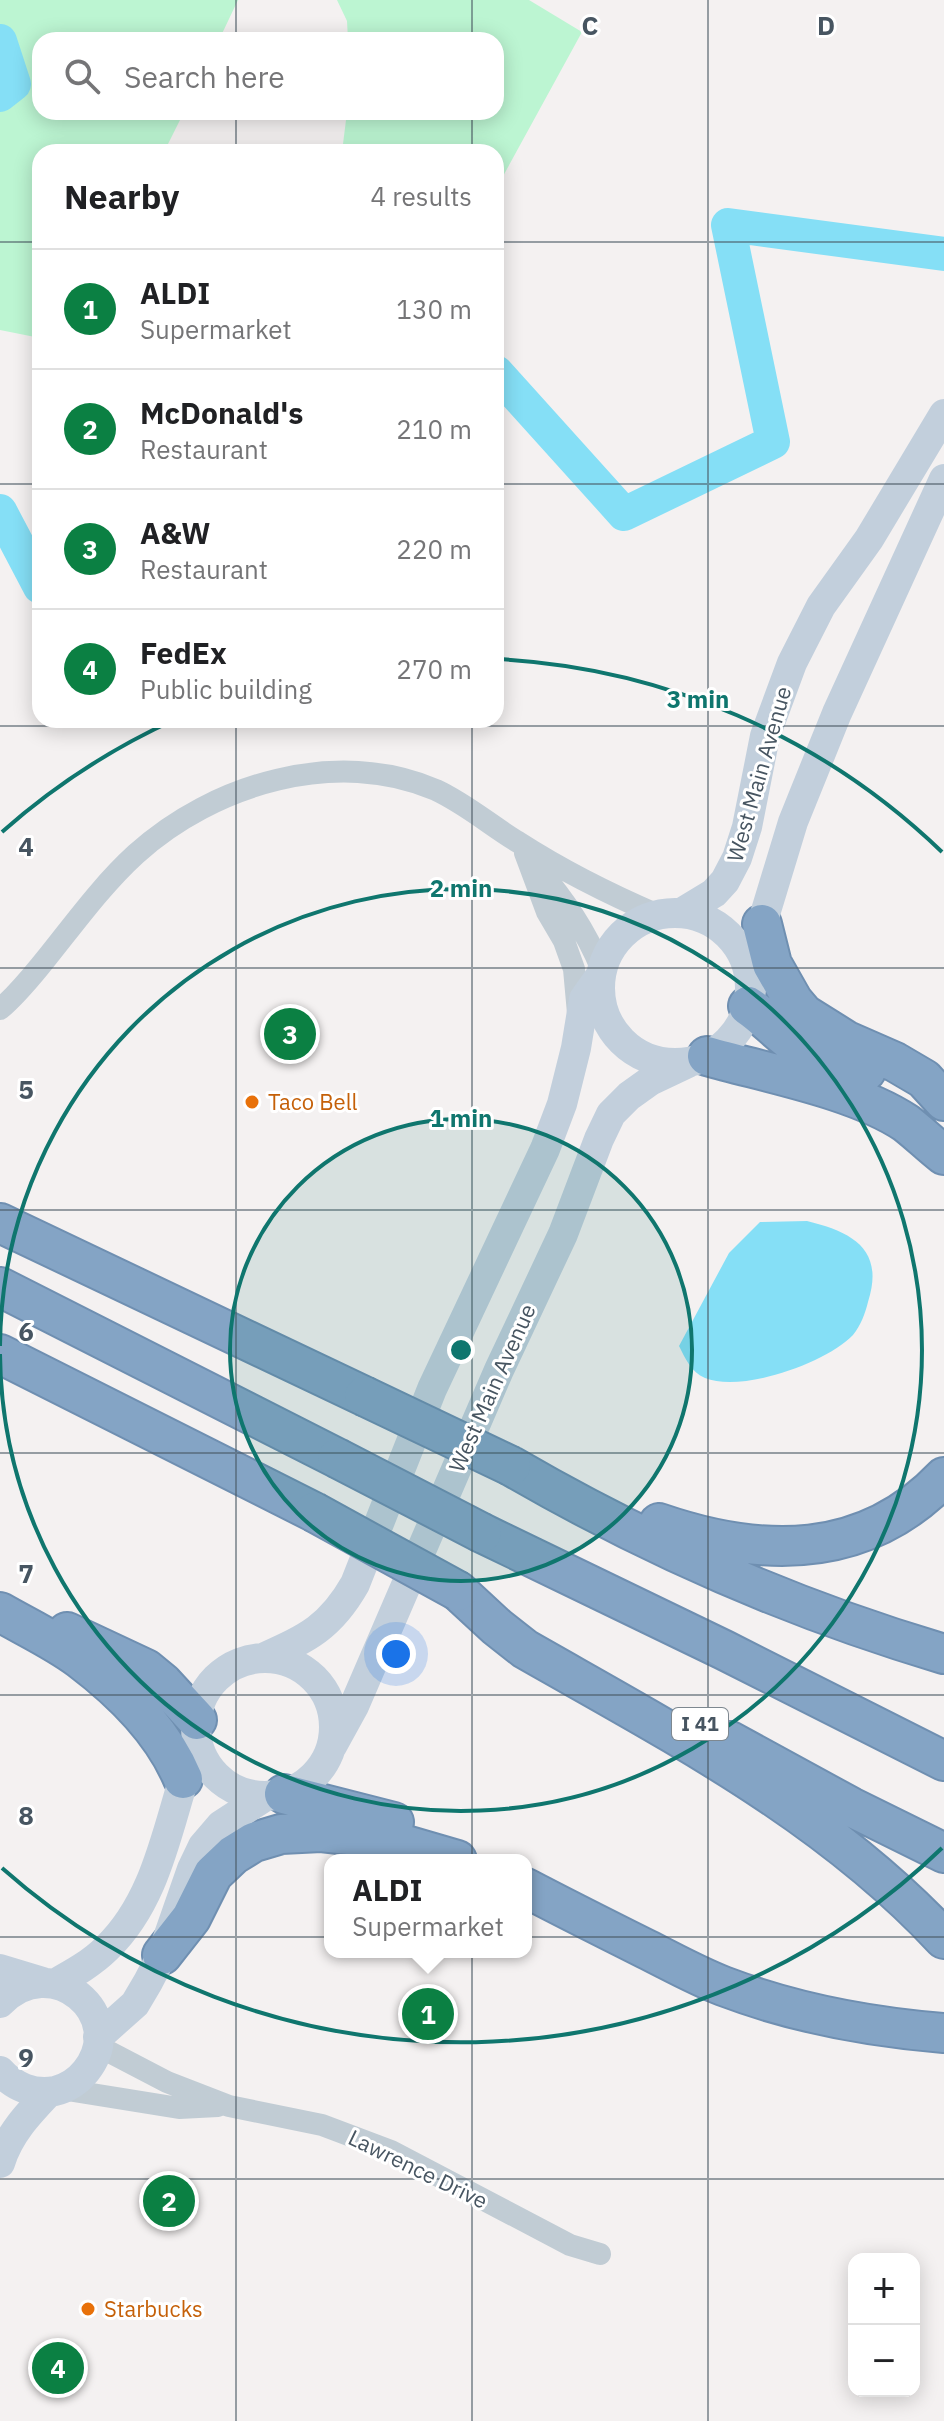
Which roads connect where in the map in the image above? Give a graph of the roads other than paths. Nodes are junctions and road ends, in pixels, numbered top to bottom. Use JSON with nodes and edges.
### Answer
{"nodes":[{"id":1,"x":944,"y":414,"type":"edge"},
{"id":2,"x":944,"y":479,"type":"edge"},
{"id":3,"x":521,"y":847,"type":"junction"},
{"id":4,"x":669,"y":914,"type":"junction"},
{"id":5,"x":762,"y":924,"type":"junction"},
{"id":6,"x":601,"y":972,"type":"junction"},
{"id":7,"x":749,"y":1001,"type":"junction"},
{"id":8,"x":0,"y":1009,"type":"edge"},
{"id":9,"x":579,"y":1026,"type":"junction"},
{"id":10,"x":698,"y":1059,"type":"junction"},
{"id":11,"x":944,"y":1101,"type":"edge"},
{"id":12,"x":944,"y":1109,"type":"edge"},
{"id":13,"x":944,"y":1155,"type":"edge"},
{"id":14,"x":0,"y":1223,"type":"edge"},
{"id":15,"x":0,"y":1287,"type":"edge"},
{"id":16,"x":0,"y":1354,"type":"edge"},
{"id":17,"x":511,"y":1466,"type":"junction"},
{"id":18,"x":944,"y":1477,"type":"edge"},
{"id":19,"x":458,"y":1591,"type":"junction"},
{"id":20,"x":0,"y":1599,"type":"edge"},
{"id":21,"x":0,"y":1612,"type":"edge"},
{"id":22,"x":944,"y":1654,"type":"edge"},
{"id":23,"x":263,"y":1658,"type":"junction"},
{"id":24,"x":197,"y":1728,"type":"junction"},
{"id":25,"x":332,"y":1746,"type":"junction"},
{"id":26,"x":944,"y":1761,"type":"edge"},
{"id":27,"x":183,"y":1779,"type":"junction"},
{"id":28,"x":275,"y":1795,"type":"junction"},
{"id":29,"x":944,"y":1853,"type":"edge"},
{"id":30,"x":436,"y":1854,"type":"edge"},
{"id":31,"x":466,"y":1854,"type":"edge"},
{"id":32,"x":532,"y":1891,"type":"edge"},
{"id":33,"x":944,"y":1939,"type":"edge"},
{"id":34,"x":162,"y":1955,"type":"junction"},
{"id":35,"x":0,"y":1969,"type":"edge"},
{"id":36,"x":50,"y":1982,"type":"junction"},
{"id":37,"x":0,"y":2003,"type":"edge"},
{"id":38,"x":944,"y":2033,"type":"edge"},
{"id":39,"x":98,"y":2041,"type":"junction"},
{"id":40,"x":0,"y":2071,"type":"edge"},
{"id":41,"x":55,"y":2091,"type":"junction"},
{"id":42,"x":229,"y":2106,"type":"junction"},
{"id":43,"x":0,"y":2163,"type":"edge"},
{"id":44,"x":600,"y":2254,"type":"dead end"}],
"edges":[{"from":1,"to":4,"type":"main road","name":"West Main Avenue"},
{"from":2,"to":5,"type":"main road","name":"West Main Avenue"},
{"from":3,"to":4,"type":"street"},
{"from":3,"to":6,"type":"street"},
{"from":3,"to":8,"type":"street"},
{"from":3,"to":9,"type":"street"},
{"from":4,"to":6,"type":"main road"},
{"from":4,"to":7,"type":"main road"},
{"from":5,"to":7,"type":"main road","name":"West Main Avenue"},
{"from":5,"to":11,"type":"highway"},
{"from":6,"to":9,"type":"main road"},
{"from":6,"to":10,"type":"main road"},
{"from":7,"to":10,"type":"main road"},
{"from":7,"to":12,"type":"highway"},
{"from":9,"to":23,"type":"main road"},
{"from":10,"to":13,"type":"highway"},
{"from":10,"to":25,"type":"main road","name":"West Main Avenue"},
{"from":14,"to":17,"type":"highway","bridge":true},
{"from":15,"to":26,"type":"highway","bridge":true},
{"from":16,"to":19,"type":"highway","number":"I 41","bridge":true},
{"from":17,"to":18,"type":"highway"},
{"from":17,"to":22,"type":"highway"},
{"from":19,"to":29,"type":"highway","number":"I 41"},
{"from":19,"to":33,"type":"highway"},
{"from":20,"to":24,"type":"highway"},
{"from":21,"to":27,"type":"highway"},
{"from":23,"to":24,"type":"main road"},
{"from":23,"to":25,"type":"main road"},
{"from":24,"to":27,"type":"main road"},
{"from":24,"to":28,"type":"main road"},
{"from":25,"to":28,"type":"main road"},
{"from":27,"to":36,"type":"main road"},
{"from":28,"to":31,"type":"highway"},
{"from":28,"to":34,"type":"main road"},
{"from":30,"to":34,"type":"highway"},
{"from":32,"to":38,"type":"highway"},
{"from":34,"to":39,"type":"main road"},
{"from":35,"to":36,"type":"main road"},
{"from":36,"to":37,"type":"main road"},
{"from":36,"to":39,"type":"main road"},
{"from":39,"to":41,"type":"main road"},
{"from":39,"to":42,"type":"street","name":"Lawrence Drive"},
{"from":40,"to":41,"type":"main road"},
{"from":41,"to":42,"type":"street","name":"Lawrence Drive"},
{"from":41,"to":43,"type":"main road"},
{"from":42,"to":44,"type":"street","name":"Lawrence Drive"}]}
